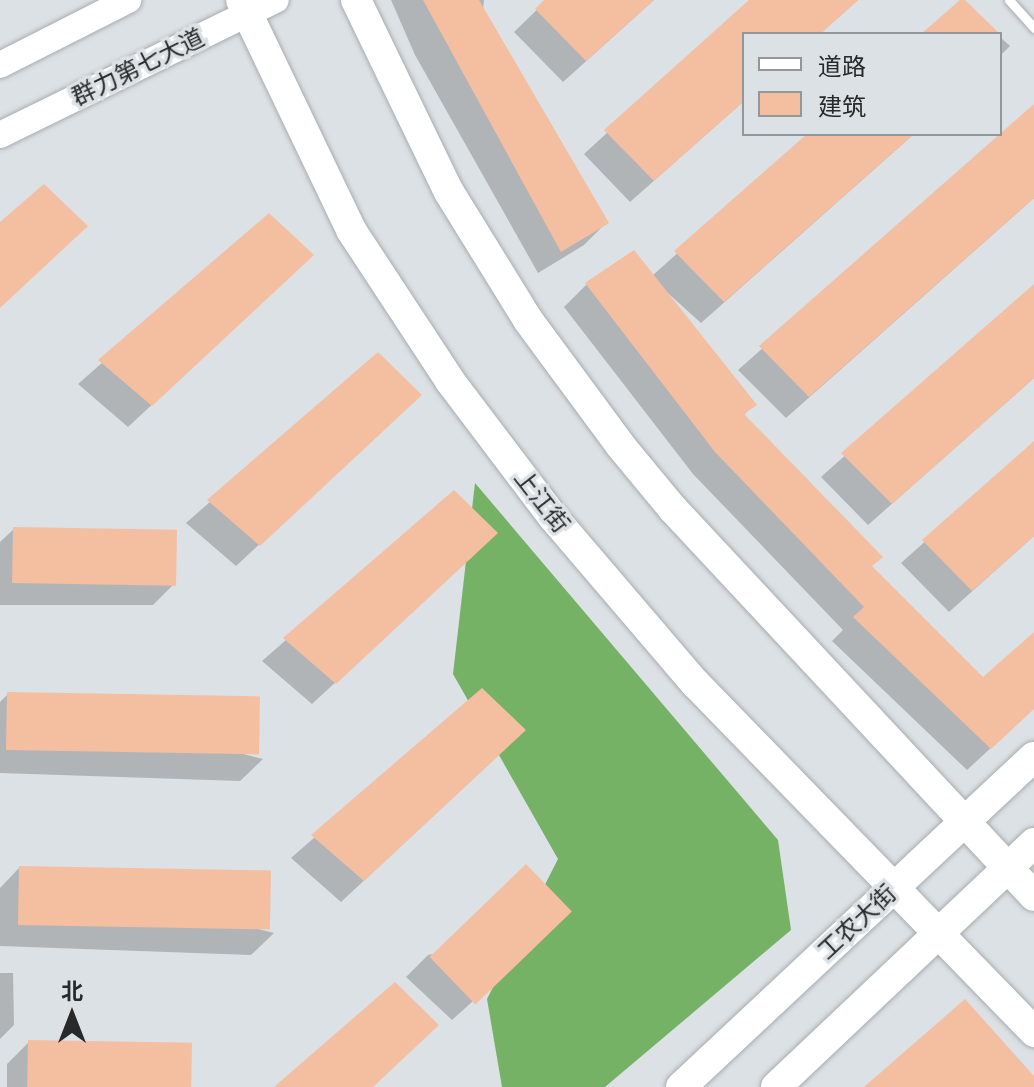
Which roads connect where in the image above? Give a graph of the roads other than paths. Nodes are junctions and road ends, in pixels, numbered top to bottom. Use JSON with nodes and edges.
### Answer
{"nodes":[{"id":1,"x":128,"y":0,"type":"edge"},
{"id":2,"x":276,"y":0,"type":"edge"},
{"id":3,"x":356,"y":0,"type":"edge"},
{"id":4,"x":1009,"y":0,"type":"edge"},
{"id":5,"x":244,"y":6,"type":"edge"},
{"id":6,"x":1034,"y":28,"type":"edge"},
{"id":7,"x":0,"y":65,"type":"edge"},
{"id":8,"x":0,"y":135,"type":"edge"},
{"id":9,"x":1034,"y":757,"type":"edge"},
{"id":10,"x":964,"y":821,"type":"junction"},
{"id":11,"x":1034,"y":843,"type":"edge"},
{"id":12,"x":1008,"y":868,"type":"junction"},
{"id":13,"x":896,"y":885,"type":"junction"},
{"id":14,"x":1034,"y":896,"type":"edge"},
{"id":15,"x":941,"y":931,"type":"junction"},
{"id":16,"x":1034,"y":1032,"type":"edge"},
{"id":17,"x":681,"y":1087,"type":"edge"},
{"id":18,"x":776,"y":1087,"type":"edge"}],
"edges":[{"from":1,"to":7,"type":"main road"},
{"from":2,"to":5,"type":"main road","name":"群力第七大道"},
{"from":3,"to":10,"type":"main road"},
{"from":4,"to":6,"type":"lane"},
{"from":5,"to":8,"type":"main road","name":"群力第七大道"},
{"from":5,"to":13,"type":"main road","name":"上江街"},
{"from":9,"to":10,"type":"main road","name":"工农大街"},
{"from":10,"to":12,"type":"main road"},
{"from":10,"to":13,"type":"main road","name":"工农大街"},
{"from":11,"to":12,"type":"main road"},
{"from":12,"to":14,"type":"main road"},
{"from":12,"to":15,"type":"main road"},
{"from":13,"to":15,"type":"main road","name":"上江街"},
{"from":13,"to":17,"type":"main road","name":"工农大街"},
{"from":15,"to":16,"type":"main road","name":"上江街"},
{"from":15,"to":18,"type":"main road"}]}
